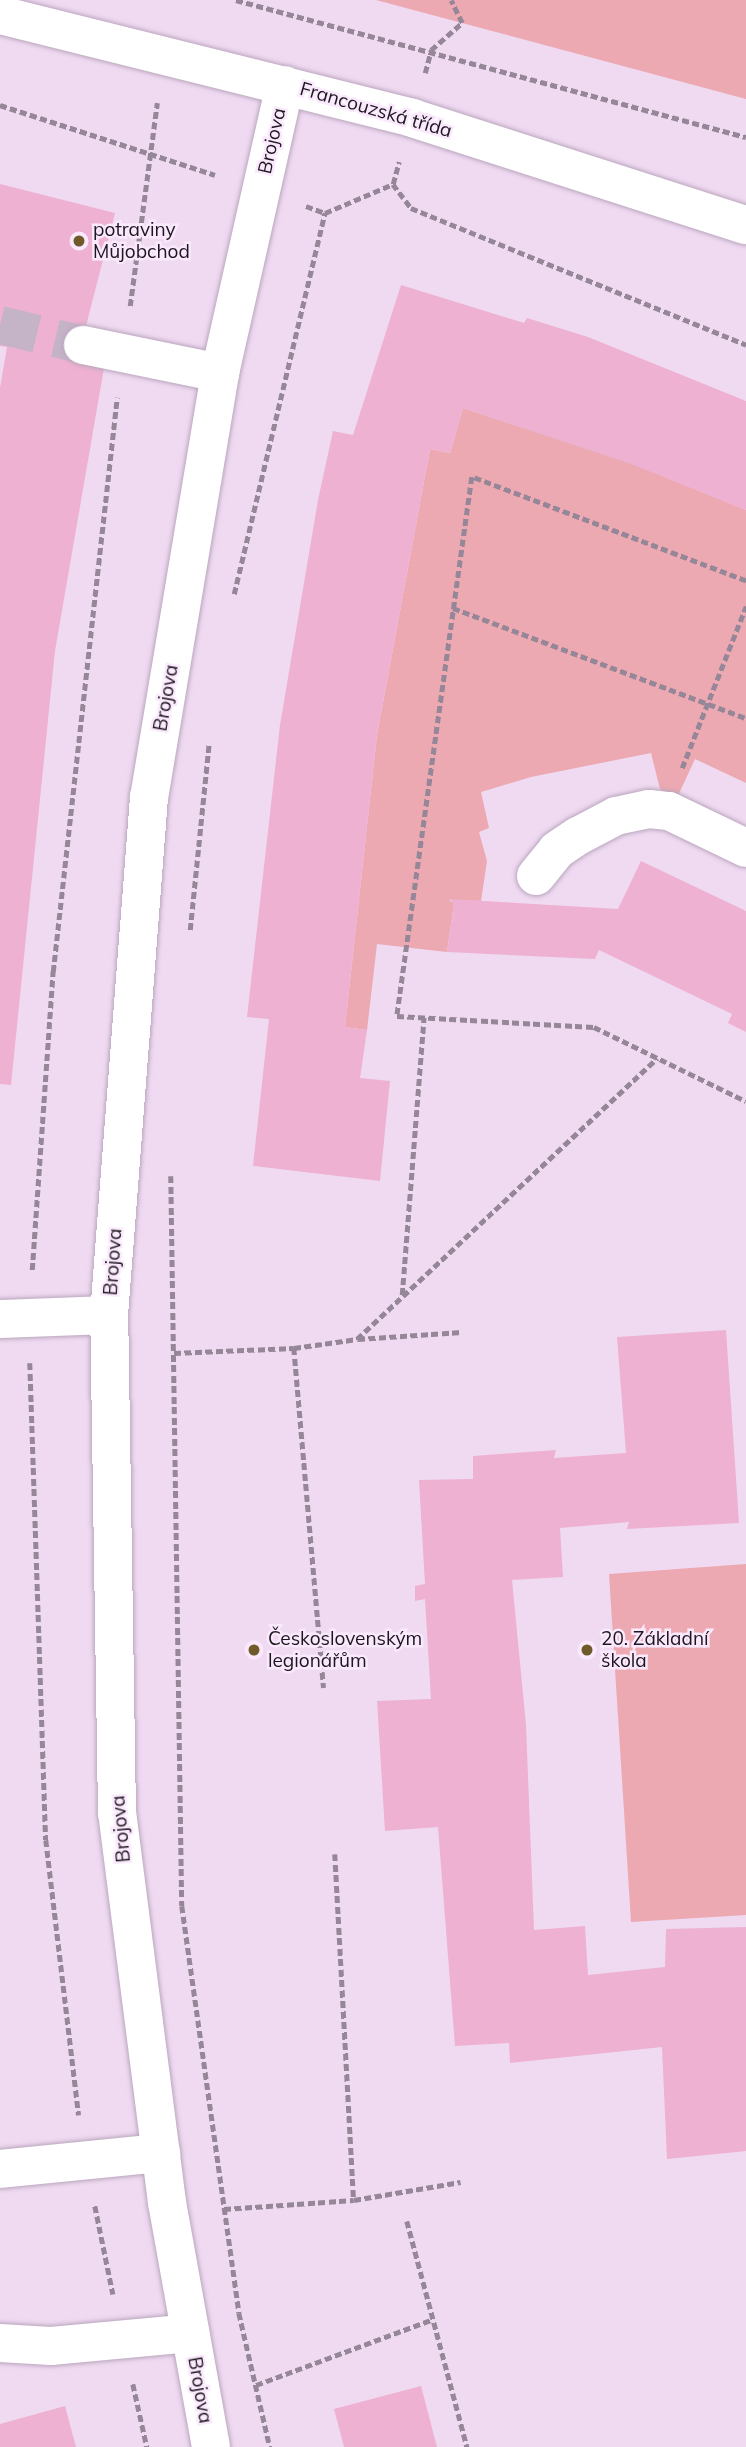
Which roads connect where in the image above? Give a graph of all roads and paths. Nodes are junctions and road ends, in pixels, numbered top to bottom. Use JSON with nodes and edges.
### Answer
{"nodes":[{"id":1,"x":236,"y":0,"type":"edge"},
{"id":2,"x":451,"y":0,"type":"edge"},
{"id":3,"x":0,"y":15,"type":"edge"},
{"id":4,"x":431,"y":50,"type":"junction"},
{"id":5,"x":285,"y":85,"type":"junction"},
{"id":6,"x":0,"y":105,"type":"edge"},
{"id":7,"x":412,"y":118,"type":"junction"},
{"id":8,"x":746,"y":137,"type":"edge"},
{"id":9,"x":393,"y":184,"type":"junction"},
{"id":10,"x":261,"y":191,"type":"junction"},
{"id":11,"x":325,"y":213,"type":"junction"},
{"id":12,"x":744,"y":219,"type":"edge"},
{"id":13,"x":83,"y":345,"type":"tunnel mouth"},
{"id":14,"x":746,"y":345,"type":"edge"},
{"id":15,"x":220,"y":373,"type":"junction"},
{"id":16,"x":746,"y":581,"type":"edge"},
{"id":17,"x":234,"y":597,"type":"dead end"},
{"id":18,"x":746,"y":606,"type":"edge"},
{"id":19,"x":453,"y":608,"type":"junction"},
{"id":20,"x":710,"y":703,"type":"junction"},
{"id":21,"x":746,"y":718,"type":"edge"},
{"id":22,"x":211,"y":733,"type":"dead end"},
{"id":23,"x":663,"y":811,"type":"junction"},
{"id":24,"x":746,"y":848,"type":"edge"},
{"id":25,"x":536,"y":876,"type":"dead end"},
{"id":26,"x":189,"y":940,"type":"dead end"},
{"id":27,"x":424,"y":1017,"type":"junction"},
{"id":28,"x":657,"y":1058,"type":"junction"},
{"id":29,"x":746,"y":1101,"type":"edge"},
{"id":30,"x":170,"y":1162,"type":"dead end"},
{"id":31,"x":402,"y":1296,"type":"junction"},
{"id":32,"x":109,"y":1315,"type":"junction"},
{"id":33,"x":0,"y":1319,"type":"edge"},
{"id":34,"x":462,"y":1332,"type":"dead end"},
{"id":35,"x":357,"y":1339,"type":"junction"},
{"id":36,"x":294,"y":1348,"type":"junction"},
{"id":37,"x":174,"y":1353,"type":"junction"},
{"id":38,"x":324,"y":1688,"type":"dead end"},
{"id":39,"x":335,"y":1854,"type":"dead end"},
{"id":40,"x":161,"y":2153,"type":"junction"},
{"id":41,"x":0,"y":2169,"type":"edge"},
{"id":42,"x":460,"y":2182,"type":"dead end"},
{"id":43,"x":354,"y":2200,"type":"junction"},
{"id":44,"x":224,"y":2209,"type":"junction"},
{"id":45,"x":407,"y":2221,"type":"dead end"},
{"id":46,"x":433,"y":2319,"type":"junction"},
{"id":47,"x":190,"y":2333,"type":"junction"},
{"id":48,"x":0,"y":2343,"type":"edge"},
{"id":49,"x":256,"y":2385,"type":"junction"},
{"id":50,"x":211,"y":2447,"type":"edge"},
{"id":51,"x":270,"y":2447,"type":"edge"},
{"id":52,"x":467,"y":2447,"type":"edge"}],
"edges":[{"from":1,"to":4,"type":"path"},
{"from":2,"to":4,"type":"path"},
{"from":3,"to":5,"type":"street","name":"Francouzská třída"},
{"from":4,"to":7,"type":"path"},
{"from":4,"to":8,"type":"path"},
{"from":5,"to":7,"type":"street","name":"Francouzská třída"},
{"from":5,"to":10,"type":"street","name":"Brojova"},
{"from":6,"to":10,"type":"path"},
{"from":7,"to":9,"type":"path"},
{"from":7,"to":12,"type":"street","name":"Francouzská třída"},
{"from":9,"to":11,"type":"path"},
{"from":9,"to":14,"type":"path"},
{"from":10,"to":11,"type":"path"},
{"from":10,"to":15,"type":"street","name":"Brojova"},
{"from":11,"to":17,"type":"path"},
{"from":13,"to":15,"type":"street"},
{"from":15,"to":32,"type":"street","name":"Brojova"},
{"from":16,"to":19,"type":"path"},
{"from":18,"to":20,"type":"path"},
{"from":19,"to":20,"type":"path"},
{"from":19,"to":27,"type":"path"},
{"from":20,"to":21,"type":"path"},
{"from":20,"to":23,"type":"path"},
{"from":22,"to":26,"type":"path"},
{"from":23,"to":24,"type":"street"},
{"from":23,"to":25,"type":"street"},
{"from":27,"to":28,"type":"path"},
{"from":27,"to":31,"type":"path"},
{"from":28,"to":29,"type":"path"},
{"from":28,"to":31,"type":"path"},
{"from":30,"to":37,"type":"path"},
{"from":31,"to":35,"type":"path"},
{"from":32,"to":33,"type":"street"},
{"from":32,"to":40,"type":"street","name":"Brojova"},
{"from":34,"to":35,"type":"path"},
{"from":35,"to":36,"type":"path"},
{"from":36,"to":37,"type":"path"},
{"from":36,"to":38,"type":"path"},
{"from":37,"to":44,"type":"path"},
{"from":39,"to":43,"type":"path"},
{"from":40,"to":41,"type":"street"},
{"from":40,"to":47,"type":"street","name":"Brojova"},
{"from":42,"to":43,"type":"path"},
{"from":43,"to":44,"type":"path"},
{"from":44,"to":49,"type":"path"},
{"from":45,"to":46,"type":"path"},
{"from":46,"to":49,"type":"path"},
{"from":46,"to":52,"type":"path"},
{"from":47,"to":48,"type":"street"},
{"from":47,"to":50,"type":"street","name":"Brojova"},
{"from":49,"to":51,"type":"path"}]}
